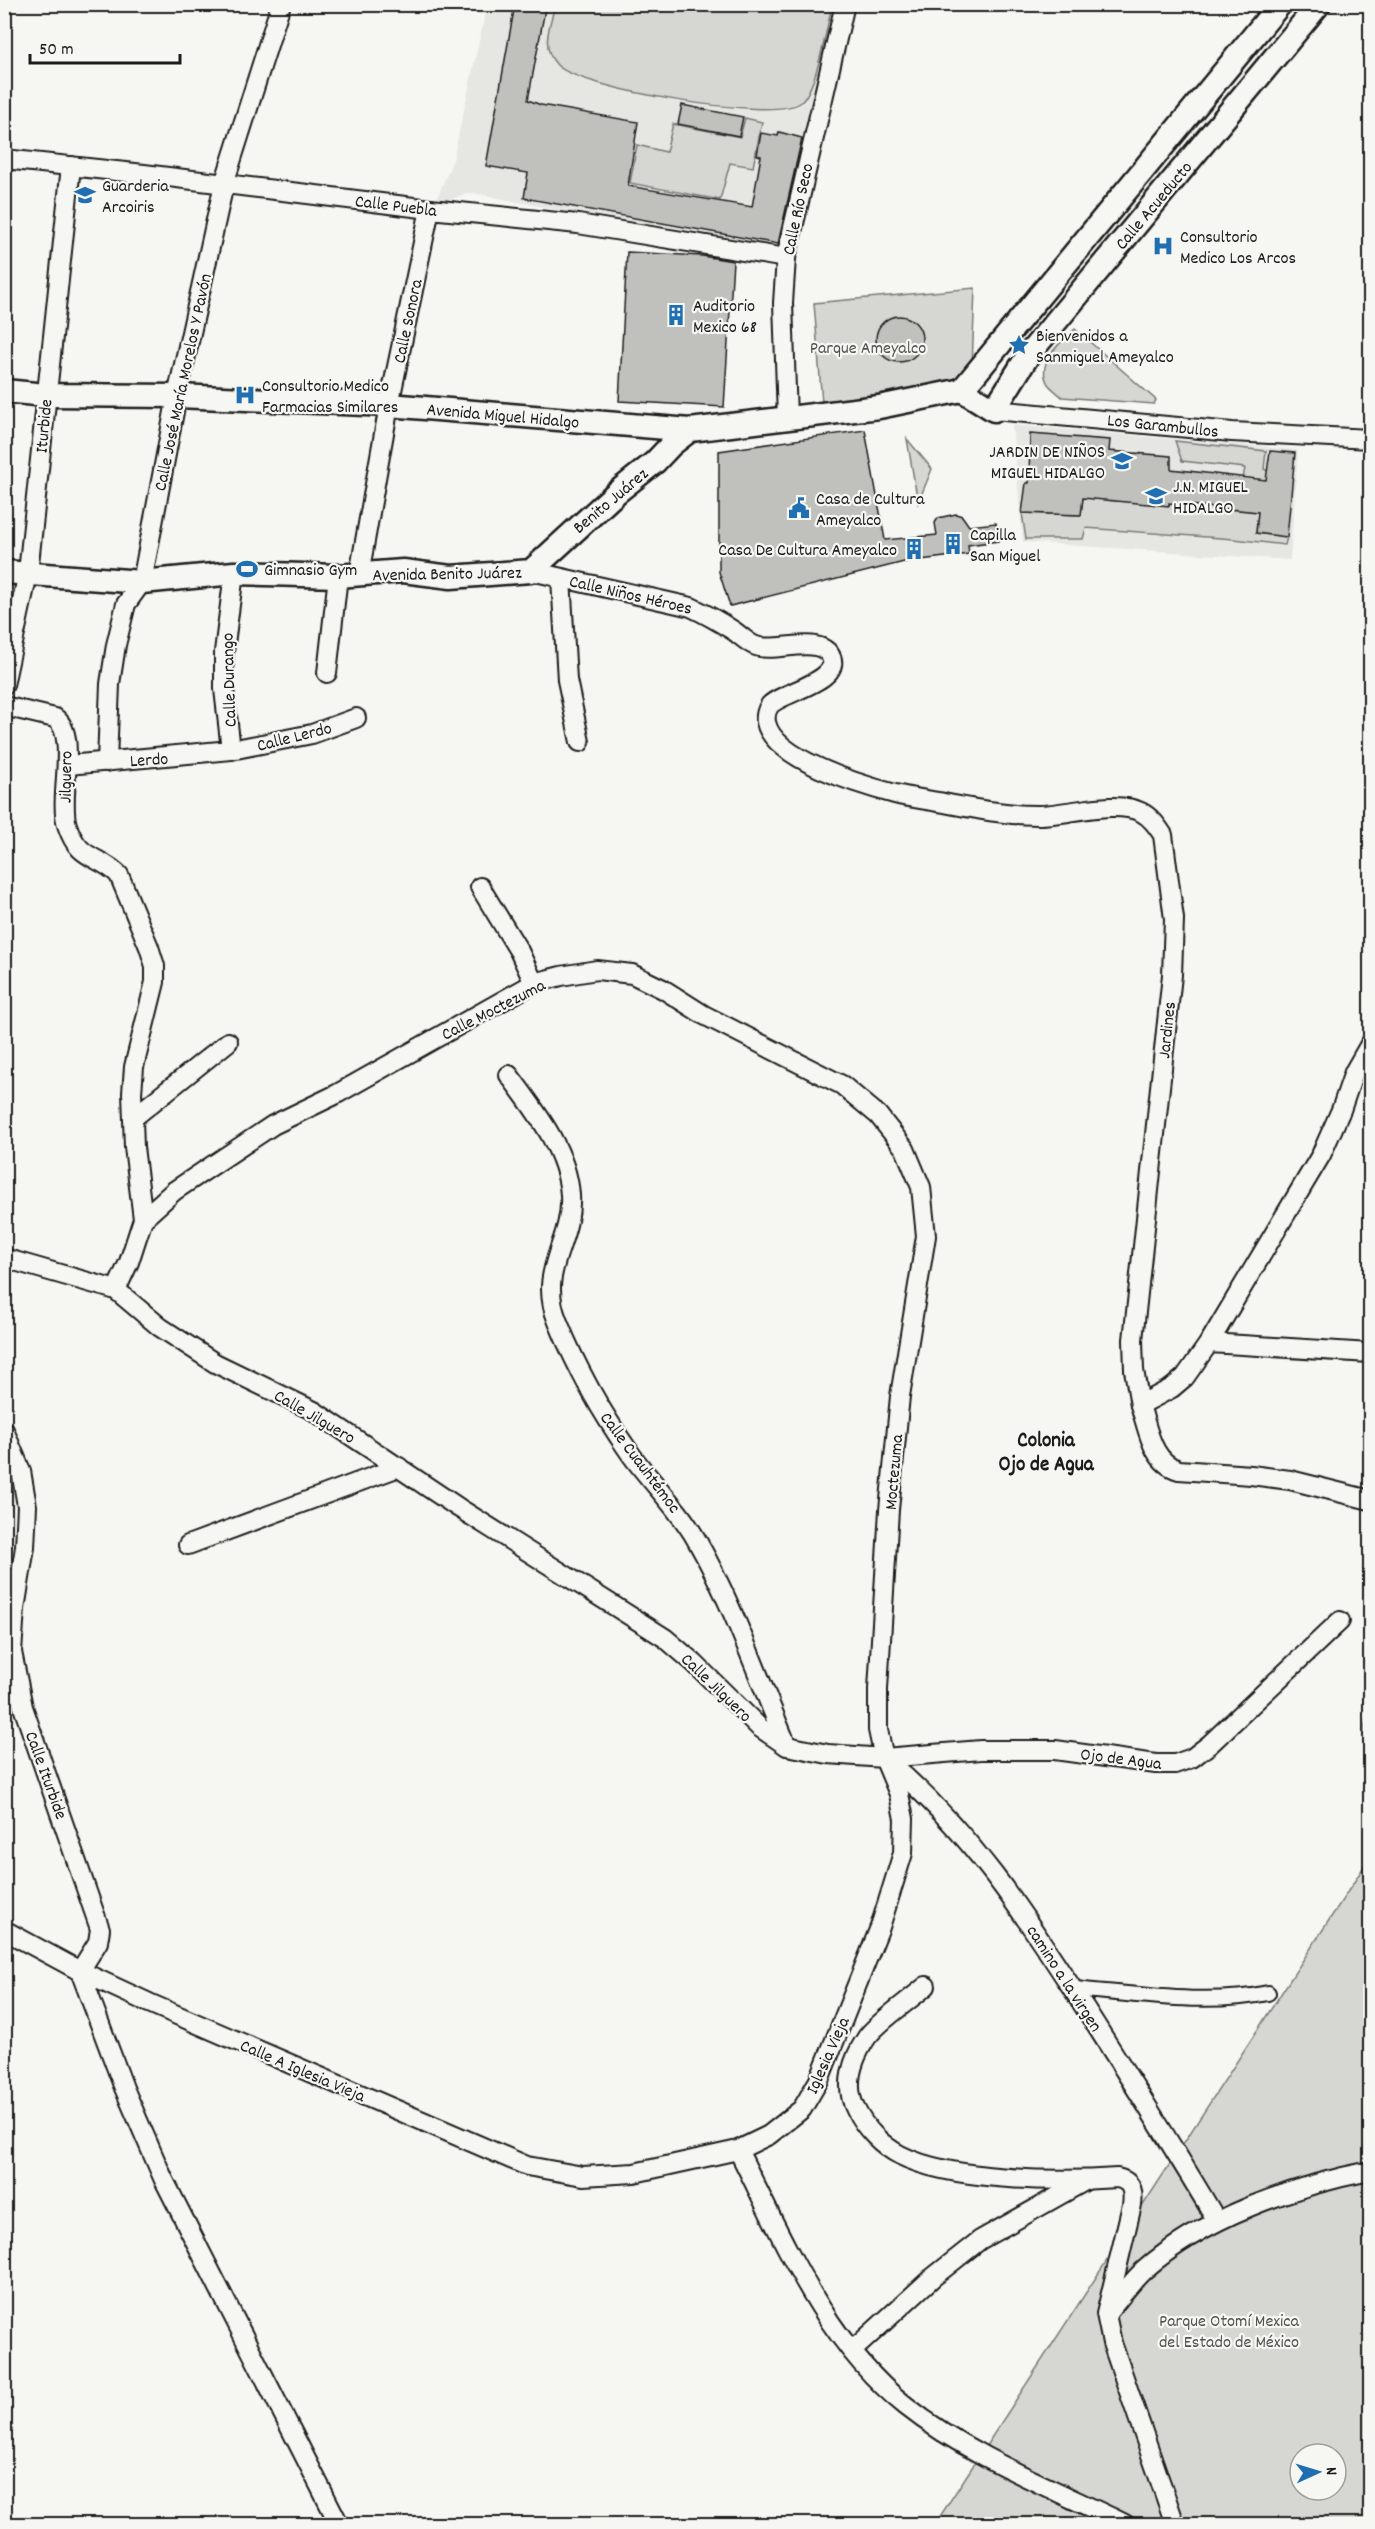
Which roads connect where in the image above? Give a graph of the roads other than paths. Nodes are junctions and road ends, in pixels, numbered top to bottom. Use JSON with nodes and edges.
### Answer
{"nodes":[{"id":1,"x":281,"y":4,"type":"edge"},
{"id":2,"x":845,"y":4,"type":"edge"},
{"id":3,"x":1280,"y":4,"type":"edge"},
{"id":4,"x":1318,"y":4,"type":"edge"},
{"id":5,"x":1194,"y":108,"type":"junction"},
{"id":6,"x":1216,"y":128,"type":"junction"},
{"id":7,"x":4,"y":159,"type":"edge"},
{"id":8,"x":71,"y":166,"type":"junction"},
{"id":9,"x":224,"y":184,"type":"junction"},
{"id":10,"x":430,"y":209,"type":"junction"},
{"id":11,"x":786,"y":258,"type":"junction"},
{"id":12,"x":962,"y":390,"type":"junction"},
{"id":13,"x":4,"y":392,"type":"edge"},
{"id":14,"x":46,"y":395,"type":"junction"},
{"id":15,"x":177,"y":396,"type":"junction"},
{"id":16,"x":389,"y":405,"type":"junction"},
{"id":17,"x":994,"y":410,"type":"junction"},
{"id":18,"x":787,"y":418,"type":"junction"},
{"id":19,"x":690,"y":430,"type":"junction"},
{"id":20,"x":1371,"y":440,"type":"edge"},
{"id":21,"x":531,"y":571,"type":"junction"},
{"id":22,"x":4,"y":572,"type":"edge"},
{"id":23,"x":28,"y":573,"type":"junction"},
{"id":24,"x":234,"y":573,"type":"junction"},
{"id":25,"x":348,"y":575,"type":"junction"},
{"id":26,"x":561,"y":578,"type":"junction"},
{"id":27,"x":142,"y":582,"type":"junction"},
{"id":28,"x":757,"y":647,"type":"joint"},
{"id":29,"x":8,"y":654,"type":"edge"},
{"id":30,"x":327,"y":673,"type":"dead end"},
{"id":31,"x":4,"y":685,"type":"edge"},
{"id":32,"x":4,"y":706,"type":"edge"},
{"id":33,"x":356,"y":718,"type":"dead end"},
{"id":34,"x":580,"y":742,"type":"dead end"},
{"id":35,"x":231,"y":750,"type":"junction"},
{"id":36,"x":107,"y":762,"type":"junction"},
{"id":37,"x":68,"y":765,"type":"junction"},
{"id":38,"x":480,"y":887,"type":"dead end"},
{"id":39,"x":534,"y":983,"type":"junction"},
{"id":40,"x":228,"y":1042,"type":"dead end"},
{"id":41,"x":1371,"y":1044,"type":"edge"},
{"id":42,"x":509,"y":1075,"type":"dead end"},
{"id":43,"x":133,"y":1118,"type":"junction"},
{"id":44,"x":921,"y":1187,"type":"joint"},
{"id":45,"x":143,"y":1219,"type":"junction"},
{"id":46,"x":4,"y":1258,"type":"edge"},
{"id":47,"x":116,"y":1290,"type":"junction"},
{"id":48,"x":1209,"y":1343,"type":"junction"},
{"id":49,"x":1371,"y":1353,"type":"edge"},
{"id":50,"x":1140,"y":1405,"type":"junction"},
{"id":51,"x":4,"y":1430,"type":"edge"},
{"id":52,"x":399,"y":1467,"type":"junction"},
{"id":53,"x":1371,"y":1500,"type":"edge"},
{"id":54,"x":188,"y":1545,"type":"dead end"},
{"id":55,"x":1340,"y":1621,"type":"dead end"},
{"id":56,"x":787,"y":1746,"type":"junction"},
{"id":57,"x":884,"y":1758,"type":"junction"},
{"id":58,"x":4,"y":1930,"type":"edge"},
{"id":59,"x":80,"y":1971,"type":"junction"},
{"id":60,"x":926,"y":1986,"type":"dead end"},
{"id":61,"x":1073,"y":1989,"type":"junction"},
{"id":62,"x":1268,"y":1993,"type":"dead end"},
{"id":63,"x":738,"y":2150,"type":"junction"},
{"id":64,"x":527,"y":2166,"type":"joint"},
{"id":65,"x":1371,"y":2171,"type":"edge"},
{"id":66,"x":1087,"y":2180,"type":"junction"},
{"id":67,"x":1216,"y":2221,"type":"junction"},
{"id":68,"x":1106,"y":2314,"type":"junction"},
{"id":69,"x":853,"y":2350,"type":"junction"},
{"id":70,"x":339,"y":2524,"type":"edge"},
{"id":71,"x":1125,"y":2524,"type":"edge"},
{"id":72,"x":1175,"y":2524,"type":"edge"}],
"edges":[{"from":1,"to":9,"type":"street","name":"Calle José María Morelos Y Pavón"},
{"from":2,"to":11,"type":"street","name":"Calle Río Seco"},
{"from":3,"to":5,"type":"street","name":"Calle Acueducto"},
{"from":4,"to":6,"type":"street","name":"Calle Acueducto"},
{"from":5,"to":6,"type":"street"},
{"from":5,"to":12,"type":"street","name":"Calle Acueducto"},
{"from":6,"to":17,"type":"street","name":"Calle Acueducto"},
{"from":7,"to":8,"type":"street","name":"Calle Puebla"},
{"from":8,"to":9,"type":"street","name":"Calle Puebla"},
{"from":8,"to":14,"type":"street","name":"Iturbide"},
{"from":9,"to":10,"type":"street","name":"Calle Puebla"},
{"from":9,"to":15,"type":"street","name":"Calle José María Morelos Y Pavón"},
{"from":10,"to":11,"type":"street","name":"Calle Puebla"},
{"from":10,"to":16,"type":"street","name":"Calle Sonora"},
{"from":11,"to":18,"type":"street","name":"Calle Río Seco"},
{"from":12,"to":17,"type":"street","name":"Los Garambullos"},
{"from":12,"to":18,"type":"street","name":"Avenida Miguel Hidalgo"},
{"from":13,"to":14,"type":"street","name":"Avenida Miguel Hidalgo"},
{"from":14,"to":15,"type":"street","name":"Avenida Miguel Hidalgo"},
{"from":14,"to":23,"type":"street","name":"Iturbide"},
{"from":15,"to":16,"type":"street","name":"Avenida Miguel Hidalgo"},
{"from":15,"to":27,"type":"street","name":"Calle José María Morelos Y Pavón"},
{"from":16,"to":19,"type":"street","name":"Avenida Miguel Hidalgo"},
{"from":16,"to":25,"type":"street","name":"Calle Sonora"},
{"from":17,"to":20,"type":"street","name":"Los Garambullos"},
{"from":18,"to":19,"type":"street","name":"Avenida Miguel Hidalgo"},
{"from":19,"to":21,"type":"street","name":"Benito Juárez"},
{"from":21,"to":25,"type":"street","name":"Avenida Benito Juárez"},
{"from":21,"to":26,"type":"street","name":"Calle Niños Héroes"},
{"from":22,"to":23,"type":"street","name":"Avenida Benito Juárez"},
{"from":23,"to":27,"type":"street","name":"Avenida Benito Juárez"},
{"from":23,"to":29,"type":"street","name":"Iturbide"},
{"from":24,"to":25,"type":"street","name":"Avenida Benito Juárez"},
{"from":24,"to":27,"type":"street","name":"Avenida Benito Juárez"},
{"from":24,"to":35,"type":"street","name":"Calle Durango"},
{"from":25,"to":30,"type":"street","name":"Calle Sonora"},
{"from":26,"to":28,"type":"street","name":"Calle Niños Héroes"},
{"from":26,"to":34,"type":"street"},
{"from":27,"to":36,"type":"street","name":"Calle José María Morelos Y Pavón"},
{"from":28,"to":50,"type":"street","name":"Jardines"},
{"from":29,"to":31,"type":"street","name":"Iturbide"},
{"from":32,"to":37,"type":"street","name":"Jilguero"},
{"from":33,"to":35,"type":"street","name":"Calle Lerdo"},
{"from":35,"to":36,"type":"street","name":"Lerdo"},
{"from":36,"to":37,"type":"street","name":"Lerdo"},
{"from":37,"to":43,"type":"street","name":"Jilguero"},
{"from":38,"to":39,"type":"street"},
{"from":39,"to":44,"type":"street","name":"Calle Moctezuma"},
{"from":39,"to":45,"type":"street","name":"Calle Moctezuma"},
{"from":40,"to":43,"type":"street"},
{"from":41,"to":48,"type":"street"},
{"from":42,"to":56,"type":"street","name":"Calle Cuauhtémoc"},
{"from":43,"to":45,"type":"street"},
{"from":44,"to":57,"type":"street","name":"Moctezuma"},
{"from":45,"to":47,"type":"street"},
{"from":46,"to":47,"type":"street"},
{"from":47,"to":52,"type":"street","name":"Calle Jilguero"},
{"from":48,"to":49,"type":"street"},
{"from":48,"to":50,"type":"street"},
{"from":50,"to":53,"type":"street"},
{"from":51,"to":59,"type":"street","name":"Calle Iturbide"},
{"from":52,"to":54,"type":"street"},
{"from":52,"to":56,"type":"street","name":"Calle Jilguero"},
{"from":55,"to":57,"type":"street","name":"Ojo de Agua"},
{"from":56,"to":57,"type":"street","name":"Calle Jilguero"},
{"from":57,"to":61,"type":"street","name":"camino a la virgen"},
{"from":57,"to":63,"type":"street","name":"Iglesia Vieja"},
{"from":58,"to":59,"type":"street"},
{"from":59,"to":64,"type":"street","name":"Calle A Iglesia Vieja"},
{"from":59,"to":70,"type":"street"},
{"from":60,"to":66,"type":"street"},
{"from":61,"to":62,"type":"street"},
{"from":61,"to":67,"type":"street","name":"camino a la virgen"},
{"from":63,"to":64,"type":"street","name":"Iglesia Vieja"},
{"from":63,"to":69,"type":"street"},
{"from":65,"to":67,"type":"street"},
{"from":66,"to":68,"type":"street"},
{"from":66,"to":69,"type":"street"},
{"from":67,"to":68,"type":"street"},
{"from":68,"to":72,"type":"street"},
{"from":69,"to":71,"type":"street"}]}
